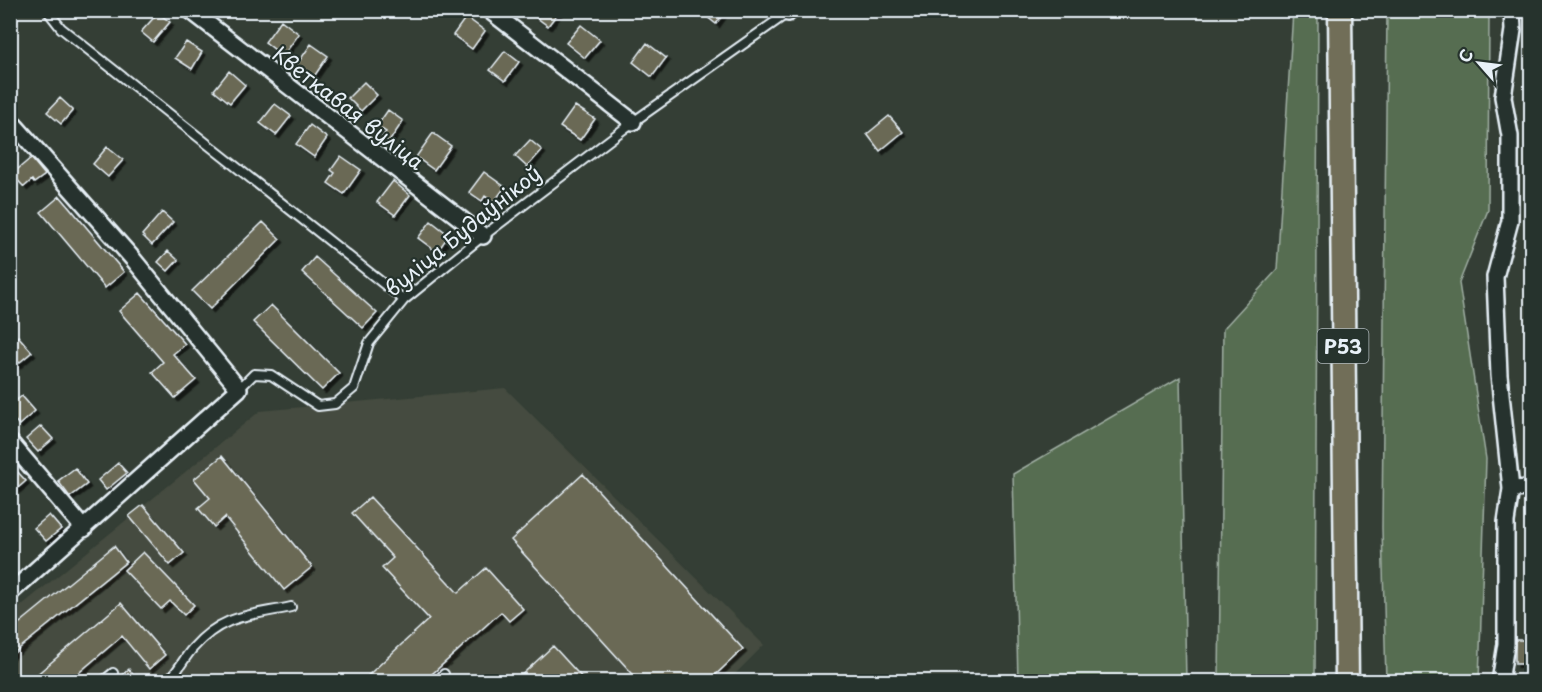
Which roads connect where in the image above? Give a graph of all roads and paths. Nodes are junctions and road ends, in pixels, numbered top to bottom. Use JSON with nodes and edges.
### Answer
{"nodes":[{"id":1,"x":47,"y":10,"type":"edge"},
{"id":2,"x":190,"y":10,"type":"edge"},
{"id":3,"x":489,"y":10,"type":"edge"},
{"id":4,"x":1340,"y":10,"type":"edge"},
{"id":5,"x":1512,"y":10,"type":"edge"},
{"id":6,"x":788,"y":11,"type":"edge"},
{"id":7,"x":10,"y":120,"type":"edge"},
{"id":8,"x":633,"y":122,"type":"junction"},
{"id":9,"x":483,"y":236,"type":"junction"},
{"id":10,"x":404,"y":300,"type":"junction"},
{"id":11,"x":239,"y":389,"type":"junction"},
{"id":12,"x":10,"y":442,"type":"edge"},
{"id":13,"x":1532,"y":488,"type":"edge"},
{"id":14,"x":1511,"y":489,"type":"junction"},
{"id":15,"x":84,"y":529,"type":"junction"},
{"id":16,"x":10,"y":593,"type":"edge"},
{"id":17,"x":291,"y":607,"type":"dead end"},
{"id":18,"x":113,"y":673,"type":"dead end"},
{"id":19,"x":444,"y":674,"type":"dead end"},
{"id":20,"x":102,"y":681,"type":"edge"},
{"id":21,"x":167,"y":681,"type":"edge"},
{"id":22,"x":437,"y":681,"type":"edge"},
{"id":23,"x":1347,"y":681,"type":"edge"},
{"id":24,"x":1500,"y":681,"type":"edge"}],
"edges":[{"from":1,"to":10,"type":"lane"},
{"from":2,"to":9,"type":"street","name":"Кветкавая вуліца"},
{"from":3,"to":8,"type":"street"},
{"from":4,"to":23,"type":"main road","number":"Р53"},
{"from":5,"to":14,"type":"street"},
{"from":6,"to":8,"type":"lane","name":"вуліца Будаўнікоў"},
{"from":7,"to":11,"type":"street"},
{"from":8,"to":9,"type":"lane","name":"вуліца Будаўнікоў"},
{"from":9,"to":10,"type":"lane","name":"вуліца Будаўнікоў"},
{"from":10,"to":11,"type":"lane","name":"вуліца Будаўнікоў"},
{"from":11,"to":15,"type":"street"},
{"from":12,"to":15,"type":"street"},
{"from":13,"to":14,"type":"street"},
{"from":14,"to":24,"type":"street"},
{"from":15,"to":16,"type":"street"},
{"from":17,"to":21,"type":"lane"},
{"from":18,"to":20,"type":"lane"},
{"from":19,"to":22,"type":"lane"}]}
